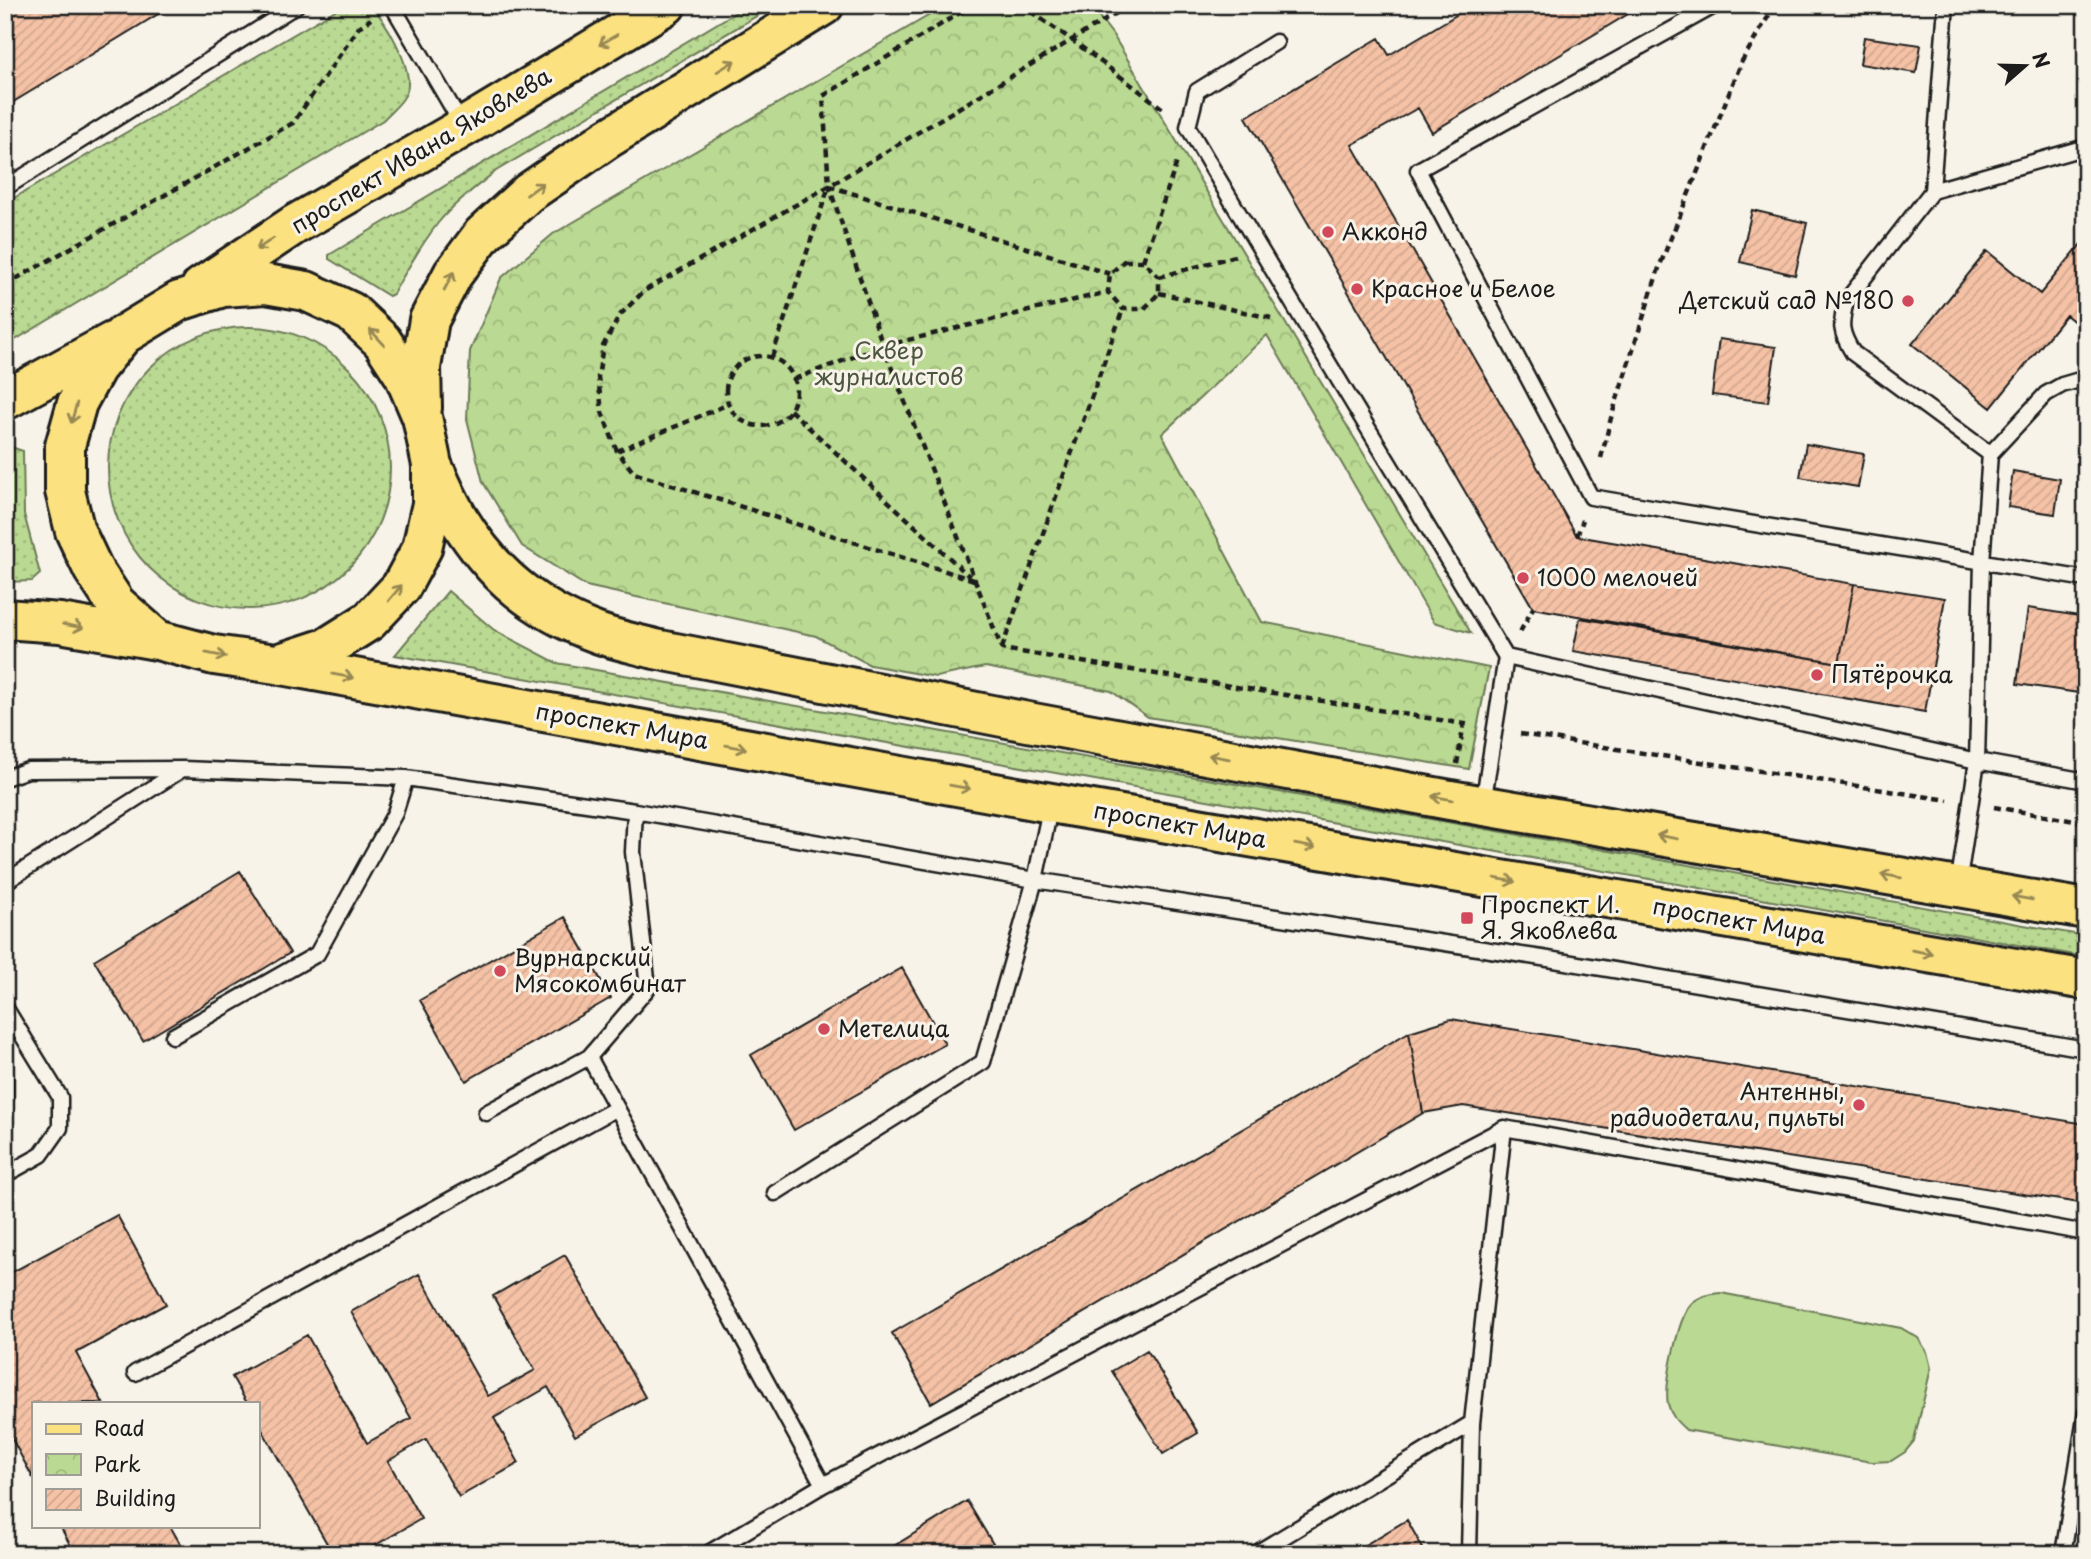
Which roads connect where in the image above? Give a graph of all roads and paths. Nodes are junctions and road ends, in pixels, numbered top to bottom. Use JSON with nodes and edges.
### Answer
{"nodes":[{"id":1,"x":297,"y":5,"type":"edge"},
{"id":2,"x":392,"y":5,"type":"edge"},
{"id":3,"x":666,"y":5,"type":"edge"},
{"id":4,"x":824,"y":5,"type":"edge"},
{"id":5,"x":973,"y":5,"type":"edge"},
{"id":6,"x":1021,"y":5,"type":"edge"},
{"id":7,"x":1130,"y":5,"type":"edge"},
{"id":8,"x":1716,"y":5,"type":"edge"},
{"id":9,"x":1775,"y":5,"type":"edge"},
{"id":10,"x":1946,"y":5,"type":"edge"},
{"id":11,"x":379,"y":14,"type":"dead end"},
{"id":12,"x":1072,"y":40,"type":"junction"},
{"id":13,"x":1276,"y":42,"type":"dead end"},
{"id":14,"x":464,"y":127,"type":"junction"},
{"id":15,"x":1188,"y":127,"type":"junction"},
{"id":16,"x":2086,"y":147,"type":"edge"},
{"id":17,"x":829,"y":186,"type":"junction"},
{"id":18,"x":5,"y":188,"type":"edge"},
{"id":19,"x":1932,"y":191,"type":"junction"},
{"id":20,"x":1259,"y":249,"type":"junction"},
{"id":21,"x":1143,"y":261,"type":"junction"},
{"id":22,"x":1111,"y":274,"type":"junction"},
{"id":23,"x":1158,"y":277,"type":"junction"},
{"id":24,"x":5,"y":285,"type":"edge"},
{"id":25,"x":1108,"y":292,"type":"junction"},
{"id":26,"x":1158,"y":293,"type":"junction"},
{"id":27,"x":179,"y":301,"type":"junction"},
{"id":28,"x":1123,"y":309,"type":"junction"},
{"id":29,"x":1307,"y":326,"type":"junction"},
{"id":30,"x":123,"y":335,"type":"junction"},
{"id":31,"x":883,"y":346,"type":"junction"},
{"id":32,"x":772,"y":357,"type":"junction"},
{"id":33,"x":2086,"y":378,"type":"edge"},
{"id":34,"x":794,"y":379,"type":"junction"},
{"id":35,"x":5,"y":400,"type":"edge"},
{"id":36,"x":729,"y":404,"type":"junction"},
{"id":37,"x":790,"y":410,"type":"junction"},
{"id":38,"x":422,"y":417,"type":"junction"},
{"id":39,"x":617,"y":451,"type":"junction"},
{"id":40,"x":1990,"y":454,"type":"junction"},
{"id":41,"x":432,"y":465,"type":"junction"},
{"id":42,"x":1591,"y":497,"type":"junction"},
{"id":43,"x":1577,"y":536,"type":"dead end"},
{"id":44,"x":1982,"y":562,"type":"junction"},
{"id":45,"x":2086,"y":579,"type":"edge"},
{"id":46,"x":974,"y":580,"type":"junction"},
{"id":47,"x":5,"y":619,"type":"edge"},
{"id":48,"x":156,"y":640,"type":"junction"},
{"id":49,"x":1002,"y":649,"type":"junction"},
{"id":50,"x":1506,"y":657,"type":"junction"},
{"id":51,"x":276,"y":664,"type":"junction"},
{"id":52,"x":1464,"y":723,"type":"junction"},
{"id":53,"x":1479,"y":727,"type":"dead end"},
{"id":54,"x":1519,"y":734,"type":"dead end"},
{"id":55,"x":1977,"y":761,"type":"junction"},
{"id":56,"x":1456,"y":767,"type":"dead end"},
{"id":57,"x":183,"y":769,"type":"junction"},
{"id":58,"x":5,"y":778,"type":"edge"},
{"id":59,"x":406,"y":778,"type":"junction"},
{"id":60,"x":2086,"y":781,"type":"edge"},
{"id":61,"x":1947,"y":799,"type":"dead end"},
{"id":62,"x":1051,"y":803,"type":"junction"},
{"id":63,"x":1982,"y":805,"type":"dead end"},
{"id":64,"x":1483,"y":806,"type":"junction"},
{"id":65,"x":635,"y":811,"type":"junction"},
{"id":66,"x":2086,"y":823,"type":"edge"},
{"id":67,"x":1035,"y":880,"type":"junction"},
{"id":68,"x":5,"y":882,"type":"edge"},
{"id":69,"x":1958,"y":887,"type":"junction"},
{"id":70,"x":2086,"y":909,"type":"edge"},
{"id":71,"x":2086,"y":980,"type":"edge"},
{"id":72,"x":5,"y":1007,"type":"edge"},
{"id":73,"x":173,"y":1036,"type":"dead end"},
{"id":74,"x":2086,"y":1049,"type":"edge"},
{"id":75,"x":589,"y":1058,"type":"junction"},
{"id":76,"x":617,"y":1108,"type":"junction"},
{"id":77,"x":486,"y":1112,"type":"dead end"},
{"id":78,"x":1504,"y":1128,"type":"junction"},
{"id":79,"x":5,"y":1175,"type":"edge"},
{"id":80,"x":775,"y":1193,"type":"dead end"},
{"id":81,"x":2086,"y":1233,"type":"edge"},
{"id":82,"x":135,"y":1373,"type":"dead end"},
{"id":83,"x":2086,"y":1412,"type":"edge"},
{"id":84,"x":1472,"y":1423,"type":"junction"},
{"id":85,"x":824,"y":1485,"type":"junction"},
{"id":86,"x":707,"y":1554,"type":"edge"},
{"id":87,"x":1255,"y":1554,"type":"edge"},
{"id":88,"x":1469,"y":1554,"type":"edge"},
{"id":89,"x":2063,"y":1554,"type":"edge"}],
"edges":[{"from":1,"to":18,"type":"lane"},
{"from":2,"to":14,"type":"lane"},
{"from":3,"to":14,"type":"main road","name":"проспект Ивана Яковлева","one_way":true},
{"from":38,"to":4,"type":"main road","one_way":true},
{"from":5,"to":17,"type":"path"},
{"from":6,"to":12,"type":"path"},
{"from":7,"to":12,"type":"path"},
{"from":8,"to":42,"type":"lane"},
{"from":9,"to":42,"type":"path"},
{"from":10,"to":19,"type":"lane"},
{"from":11,"to":24,"type":"path"},
{"from":12,"to":15,"type":"path"},
{"from":12,"to":17,"type":"path"},
{"from":13,"to":15,"type":"lane"},
{"from":14,"to":27,"type":"main road","name":"проспект Ивана Яковлева","one_way":true},
{"from":15,"to":20,"type":"lane"},
{"from":15,"to":21,"type":"path"},
{"from":16,"to":19,"type":"lane"},
{"from":17,"to":22,"type":"path"},
{"from":17,"to":31,"type":"path"},
{"from":17,"to":32,"type":"path"},
{"from":17,"to":39,"type":"path"},
{"from":19,"to":40,"type":"lane"},
{"from":20,"to":23,"type":"path"},
{"from":20,"to":29,"type":"lane"},
{"from":21,"to":22,"type":"path"},
{"from":21,"to":23,"type":"path"},
{"from":22,"to":25,"type":"path"},
{"from":23,"to":26,"type":"path"},
{"from":25,"to":28,"type":"path"},
{"from":25,"to":31,"type":"path"},
{"from":26,"to":28,"type":"path"},
{"from":26,"to":29,"type":"path"},
{"from":27,"to":30,"type":"main road"},
{"from":38,"to":27,"type":"main road","one_way":true},
{"from":28,"to":49,"type":"path"},
{"from":29,"to":50,"type":"lane"},
{"from":30,"to":35,"type":"main road"},
{"from":30,"to":48,"type":"main road","one_way":true},
{"from":31,"to":34,"type":"path"},
{"from":31,"to":46,"type":"path"},
{"from":32,"to":34,"type":"path"},
{"from":32,"to":36,"type":"path"},
{"from":33,"to":40,"type":"lane"},
{"from":34,"to":37,"type":"path"},
{"from":36,"to":37,"type":"path"},
{"from":36,"to":39,"type":"path"},
{"from":37,"to":46,"type":"path"},
{"from":38,"to":41,"type":"main road"},
{"from":39,"to":46,"type":"path"},
{"from":40,"to":44,"type":"lane"},
{"from":51,"to":41,"type":"main road","one_way":true},
{"from":64,"to":41,"type":"main road","one_way":true},
{"from":42,"to":43,"type":"path"},
{"from":42,"to":44,"type":"lane"},
{"from":44,"to":45,"type":"lane"},
{"from":44,"to":55,"type":"lane"},
{"from":46,"to":49,"type":"path"},
{"from":47,"to":48,"type":"main road","one_way":true},
{"from":48,"to":51,"type":"main road","name":"проспект Мира","one_way":true},
{"from":49,"to":52,"type":"path"},
{"from":50,"to":55,"type":"lane"},
{"from":50,"to":64,"type":"lane"},
{"from":51,"to":62,"type":"main road","name":"проспект Мира","one_way":true},
{"from":52,"to":53,"type":"path"},
{"from":52,"to":56,"type":"path"},
{"from":54,"to":61,"type":"path"},
{"from":55,"to":60,"type":"lane"},
{"from":55,"to":69,"type":"lane"},
{"from":57,"to":58,"type":"lane"},
{"from":57,"to":59,"type":"lane"},
{"from":57,"to":68,"type":"lane"},
{"from":59,"to":65,"type":"lane"},
{"from":59,"to":73,"type":"lane"},
{"from":62,"to":67,"type":"lane"},
{"from":62,"to":71,"type":"main road","name":"проспект Мира","one_way":true},
{"from":63,"to":66,"type":"path"},
{"from":69,"to":64,"type":"main road","one_way":true},
{"from":65,"to":67,"type":"lane"},
{"from":65,"to":75,"type":"lane"},
{"from":67,"to":74,"type":"lane"},
{"from":67,"to":80,"type":"lane"},
{"from":70,"to":69,"type":"main road","one_way":true},
{"from":72,"to":79,"type":"lane"},
{"from":75,"to":76,"type":"lane"},
{"from":75,"to":77,"type":"lane"},
{"from":76,"to":82,"type":"lane"},
{"from":76,"to":85,"type":"lane"},
{"from":78,"to":81,"type":"lane"},
{"from":78,"to":84,"type":"lane"},
{"from":78,"to":85,"type":"lane"},
{"from":83,"to":89,"type":"lane"},
{"from":84,"to":87,"type":"lane"},
{"from":84,"to":88,"type":"lane"},
{"from":85,"to":86,"type":"lane"}]}
